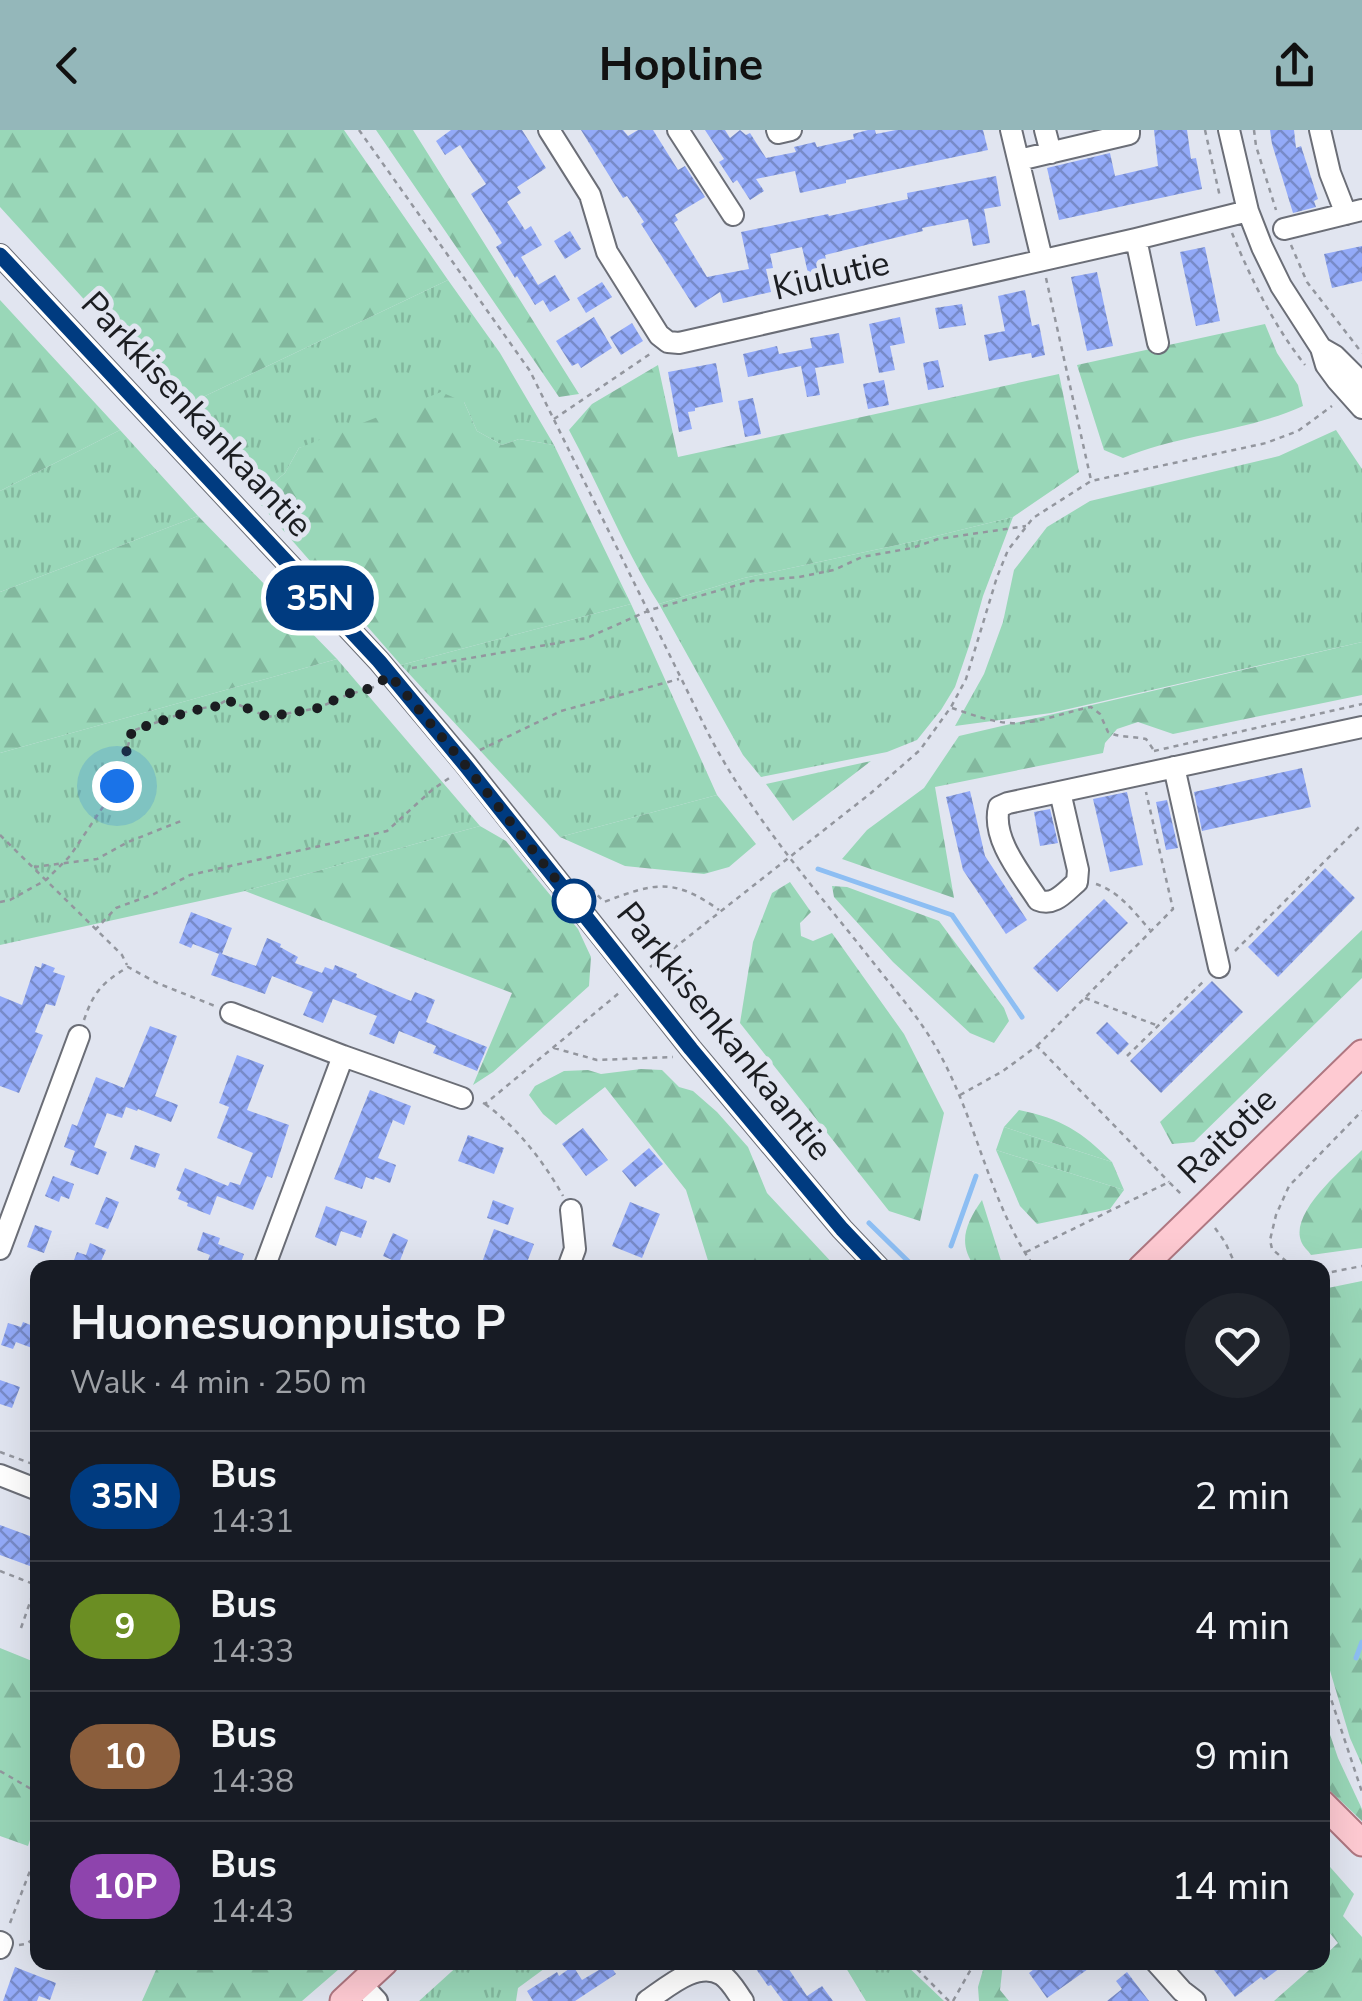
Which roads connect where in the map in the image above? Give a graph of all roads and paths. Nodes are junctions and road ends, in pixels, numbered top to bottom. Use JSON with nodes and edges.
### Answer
{"nodes":[{"id":1,"x":359,"y":130,"type":"edge"},
{"id":2,"x":549,"y":130,"type":"edge"},
{"id":3,"x":678,"y":130,"type":"edge"},
{"id":4,"x":777,"y":130,"type":"edge"},
{"id":5,"x":791,"y":130,"type":"edge"},
{"id":6,"x":1012,"y":130,"type":"edge"},
{"id":7,"x":1045,"y":130,"type":"edge"},
{"id":8,"x":1128,"y":130,"type":"edge"},
{"id":9,"x":1229,"y":130,"type":"edge"},
{"id":10,"x":1254,"y":130,"type":"edge"},
{"id":11,"x":1320,"y":130,"type":"edge"},
{"id":12,"x":1051,"y":153,"type":"junction"},
{"id":13,"x":1019,"y":160,"type":"junction"},
{"id":14,"x":1248,"y":211,"type":"junction"},
{"id":15,"x":1354,"y":212,"type":"edge"},
{"id":16,"x":732,"y":215,"type":"dead end"},
{"id":17,"x":1284,"y":229,"type":"junction"},
{"id":18,"x":1136,"y":239,"type":"junction"},
{"id":19,"x":0,"y":255,"type":"edge"},
{"id":20,"x":1042,"y":259,"type":"junction"},
{"id":21,"x":668,"y":342,"type":"junction"},
{"id":22,"x":1158,"y":343,"type":"dead end"},
{"id":23,"x":1362,"y":353,"type":"edge"},
{"id":24,"x":1357,"y":395,"type":"edge"},
{"id":25,"x":554,"y":419,"type":"junction"},
{"id":26,"x":1092,"y":481,"type":"junction"},
{"id":27,"x":1026,"y":526,"type":"junction"},
{"id":28,"x":648,"y":611,"type":"junction"},
{"id":29,"x":390,"y":675,"type":"junction"},
{"id":30,"x":682,"y":678,"type":"junction"},
{"id":31,"x":1362,"y":704,"type":"edge"},
{"id":32,"x":950,"y":708,"type":"junction"},
{"id":33,"x":1362,"y":726,"type":"edge"},
{"id":34,"x":1154,"y":750,"type":"junction"},
{"id":35,"x":466,"y":766,"type":"junction"},
{"id":36,"x":1174,"y":767,"type":"junction"},
{"id":37,"x":1145,"y":773,"type":"junction"},
{"id":38,"x":1060,"y":792,"type":"junction"},
{"id":39,"x":180,"y":821,"type":"dead end"},
{"id":40,"x":1362,"y":824,"type":"edge"},
{"id":41,"x":0,"y":835,"type":"edge"},
{"id":42,"x":790,"y":856,"type":"junction"},
{"id":43,"x":62,"y":864,"type":"junction"},
{"id":44,"x":32,"y":867,"type":"junction"},
{"id":45,"x":46,"y":880,"type":"junction"},
{"id":46,"x":1077,"y":882,"type":"junction"},
{"id":47,"x":591,"y":888,"type":"dead end"},
{"id":48,"x":0,"y":902,"type":"edge"},
{"id":49,"x":721,"y":911,"type":"junction"},
{"id":50,"x":95,"y":930,"type":"junction"},
{"id":51,"x":1151,"y":932,"type":"junction"},
{"id":52,"x":128,"y":967,"type":"junction"},
{"id":53,"x":648,"y":968,"type":"dead end"},
{"id":54,"x":1218,"y":968,"type":"junction"},
{"id":55,"x":624,"y":989,"type":"dead end"},
{"id":56,"x":1084,"y":998,"type":"junction"},
{"id":57,"x":231,"y":1012,"type":"joint"},
{"id":58,"x":1156,"y":1026,"type":"junction"},
{"id":59,"x":79,"y":1036,"type":"joint"},
{"id":60,"x":1036,"y":1046,"type":"junction"},
{"id":61,"x":553,"y":1048,"type":"junction"},
{"id":62,"x":1362,"y":1053,"type":"edge"},
{"id":63,"x":343,"y":1056,"type":"junction"},
{"id":64,"x":1127,"y":1056,"type":"dead end"},
{"id":65,"x":681,"y":1066,"type":"dead end"},
{"id":66,"x":960,"y":1095,"type":"junction"},
{"id":67,"x":462,"y":1098,"type":"joint"},
{"id":68,"x":486,"y":1104,"type":"junction"},
{"id":69,"x":1362,"y":1111,"type":"edge"},
{"id":70,"x":1169,"y":1182,"type":"junction"},
{"id":71,"x":1183,"y":1196,"type":"dead end"},
{"id":72,"x":571,"y":1210,"type":"joint"},
{"id":73,"x":1214,"y":1227,"type":"dead end"},
{"id":74,"x":0,"y":1250,"type":"edge"},
{"id":75,"x":1024,"y":1253,"type":"junction"},
{"id":76,"x":267,"y":1260,"type":"edge"},
{"id":77,"x":571,"y":1260,"type":"edge"},
{"id":78,"x":871,"y":1260,"type":"edge"},
{"id":79,"x":1029,"y":1260,"type":"edge"},
{"id":80,"x":1149,"y":1260,"type":"edge"},
{"id":81,"x":1233,"y":1260,"type":"edge"},
{"id":82,"x":1285,"y":1260,"type":"edge"},
{"id":83,"x":1362,"y":1266,"type":"edge"},
{"id":84,"x":1330,"y":1272,"type":"edge"},
{"id":85,"x":0,"y":1452,"type":"edge"},
{"id":86,"x":30,"y":1463,"type":"edge"},
{"id":87,"x":0,"y":1475,"type":"edge"},
{"id":88,"x":30,"y":1487,"type":"edge"},
{"id":89,"x":0,"y":1571,"type":"edge"},
{"id":90,"x":30,"y":1582,"type":"edge"},
{"id":91,"x":30,"y":1603,"type":"edge"},
{"id":92,"x":20,"y":1628,"type":"dead end"},
{"id":93,"x":1330,"y":1696,"type":"edge"},
{"id":94,"x":0,"y":1771,"type":"edge"},
{"id":95,"x":30,"y":1788,"type":"edge"},
{"id":96,"x":1362,"y":1792,"type":"edge"},
{"id":97,"x":1330,"y":1811,"type":"edge"},
{"id":98,"x":1362,"y":1843,"type":"edge"},
{"id":99,"x":30,"y":1870,"type":"edge"},
{"id":100,"x":1,"y":1944,"type":"edge"},
{"id":101,"x":379,"y":1970,"type":"edge"},
{"id":102,"x":918,"y":1970,"type":"edge"},
{"id":103,"x":970,"y":1970,"type":"edge"},
{"id":104,"x":1163,"y":1970,"type":"edge"},
{"id":105,"x":360,"y":1995,"type":"edge"},
{"id":106,"x":647,"y":2001,"type":"edge"},
{"id":107,"x":743,"y":2001,"type":"edge"},
{"id":108,"x":951,"y":2001,"type":"edge"},
{"id":109,"x":1195,"y":2001,"type":"edge"}],
"edges":[{"from":1,"to":25,"type":"path"},
{"from":2,"to":21,"type":"street"},
{"from":3,"to":16,"type":"street"},
{"from":4,"to":5,"type":"street"},
{"from":6,"to":13,"type":"street"},
{"from":7,"to":12,"type":"street"},
{"from":8,"to":12,"type":"street"},
{"from":9,"to":14,"type":"street"},
{"from":10,"to":17,"type":"path"},
{"from":11,"to":15,"type":"street"},
{"from":12,"to":13,"type":"street"},
{"from":13,"to":20,"type":"street"},
{"from":14,"to":18,"type":"street","name":"Kiulutie"},
{"from":14,"to":24,"type":"street"},
{"from":15,"to":17,"type":"street"},
{"from":17,"to":23,"type":"path"},
{"from":18,"to":20,"type":"street","name":"Kiulutie"},
{"from":18,"to":22,"type":"street"},
{"from":19,"to":29,"type":"street","name":"Parkkisenkankaantie"},
{"from":20,"to":21,"type":"street","name":"Kiulutie"},
{"from":20,"to":26,"type":"path"},
{"from":21,"to":25,"type":"path"},
{"from":24,"to":26,"type":"path"},
{"from":25,"to":28,"type":"path"},
{"from":26,"to":27,"type":"path"},
{"from":27,"to":28,"type":"path"},
{"from":27,"to":32,"type":"path"},
{"from":28,"to":29,"type":"path"},
{"from":28,"to":30,"type":"path"},
{"from":29,"to":35,"type":"street","name":"Parkkisenkankaantie"},
{"from":29,"to":43,"type":"path"},
{"from":30,"to":35,"type":"path"},
{"from":30,"to":42,"type":"path"},
{"from":31,"to":34,"type":"path"},
{"from":32,"to":34,"type":"path"},
{"from":32,"to":42,"type":"path"},
{"from":33,"to":36,"type":"street"},
{"from":34,"to":37,"type":"path"},
{"from":35,"to":50,"type":"path"},
{"from":35,"to":78,"type":"street","name":"Parkkisenkankaantie"},
{"from":36,"to":37,"type":"street"},
{"from":36,"to":54,"type":"street"},
{"from":37,"to":38,"type":"street"},
{"from":37,"to":51,"type":"path"},
{"from":38,"to":46,"type":"street"},
{"from":38,"to":46,"type":"street"},
{"from":39,"to":43,"type":"path"},
{"from":40,"to":54,"type":"path"},
{"from":41,"to":44,"type":"path"},
{"from":42,"to":49,"type":"path"},
{"from":42,"to":66,"type":"path"},
{"from":43,"to":44,"type":"path"},
{"from":43,"to":45,"type":"path"},
{"from":44,"to":45,"type":"path"},
{"from":45,"to":48,"type":"path"},
{"from":45,"to":50,"type":"path"},
{"from":46,"to":51,"type":"path"},
{"from":47,"to":49,"type":"path"},
{"from":49,"to":53,"type":"path"},
{"from":50,"to":52,"type":"path"},
{"from":51,"to":56,"type":"path"},
{"from":52,"to":57,"type":"path"},
{"from":52,"to":59,"type":"path"},
{"from":54,"to":58,"type":"path"},
{"from":55,"to":61,"type":"path"},
{"from":56,"to":58,"type":"path"},
{"from":56,"to":60,"type":"path"},
{"from":57,"to":63,"type":"street"},
{"from":58,"to":64,"type":"path"},
{"from":59,"to":74,"type":"street"},
{"from":60,"to":66,"type":"path"},
{"from":60,"to":70,"type":"path"},
{"from":61,"to":65,"type":"path"},
{"from":61,"to":68,"type":"path"},
{"from":62,"to":80,"type":"main road","name":"Raitotie"},
{"from":63,"to":67,"type":"street"},
{"from":63,"to":76,"type":"street"},
{"from":66,"to":75,"type":"path"},
{"from":67,"to":68,"type":"path"},
{"from":68,"to":72,"type":"path"},
{"from":69,"to":82,"type":"path"},
{"from":70,"to":71,"type":"path"},
{"from":70,"to":75,"type":"path"},
{"from":72,"to":77,"type":"street"},
{"from":73,"to":81,"type":"path"},
{"from":75,"to":79,"type":"path"},
{"from":83,"to":84,"type":"path"},
{"from":85,"to":86,"type":"path"},
{"from":87,"to":88,"type":"street"},
{"from":89,"to":90,"type":"path"},
{"from":91,"to":92,"type":"path"},
{"from":93,"to":96,"type":"path"},
{"from":94,"to":95,"type":"path"},
{"from":97,"to":98,"type":"main road"},
{"from":99,"to":100,"type":"path"},
{"from":101,"to":105,"type":"main road"},
{"from":102,"to":108,"type":"path"},
{"from":103,"to":108,"type":"path"},
{"from":104,"to":109,"type":"street"},
{"from":106,"to":107,"type":"street"}]}
